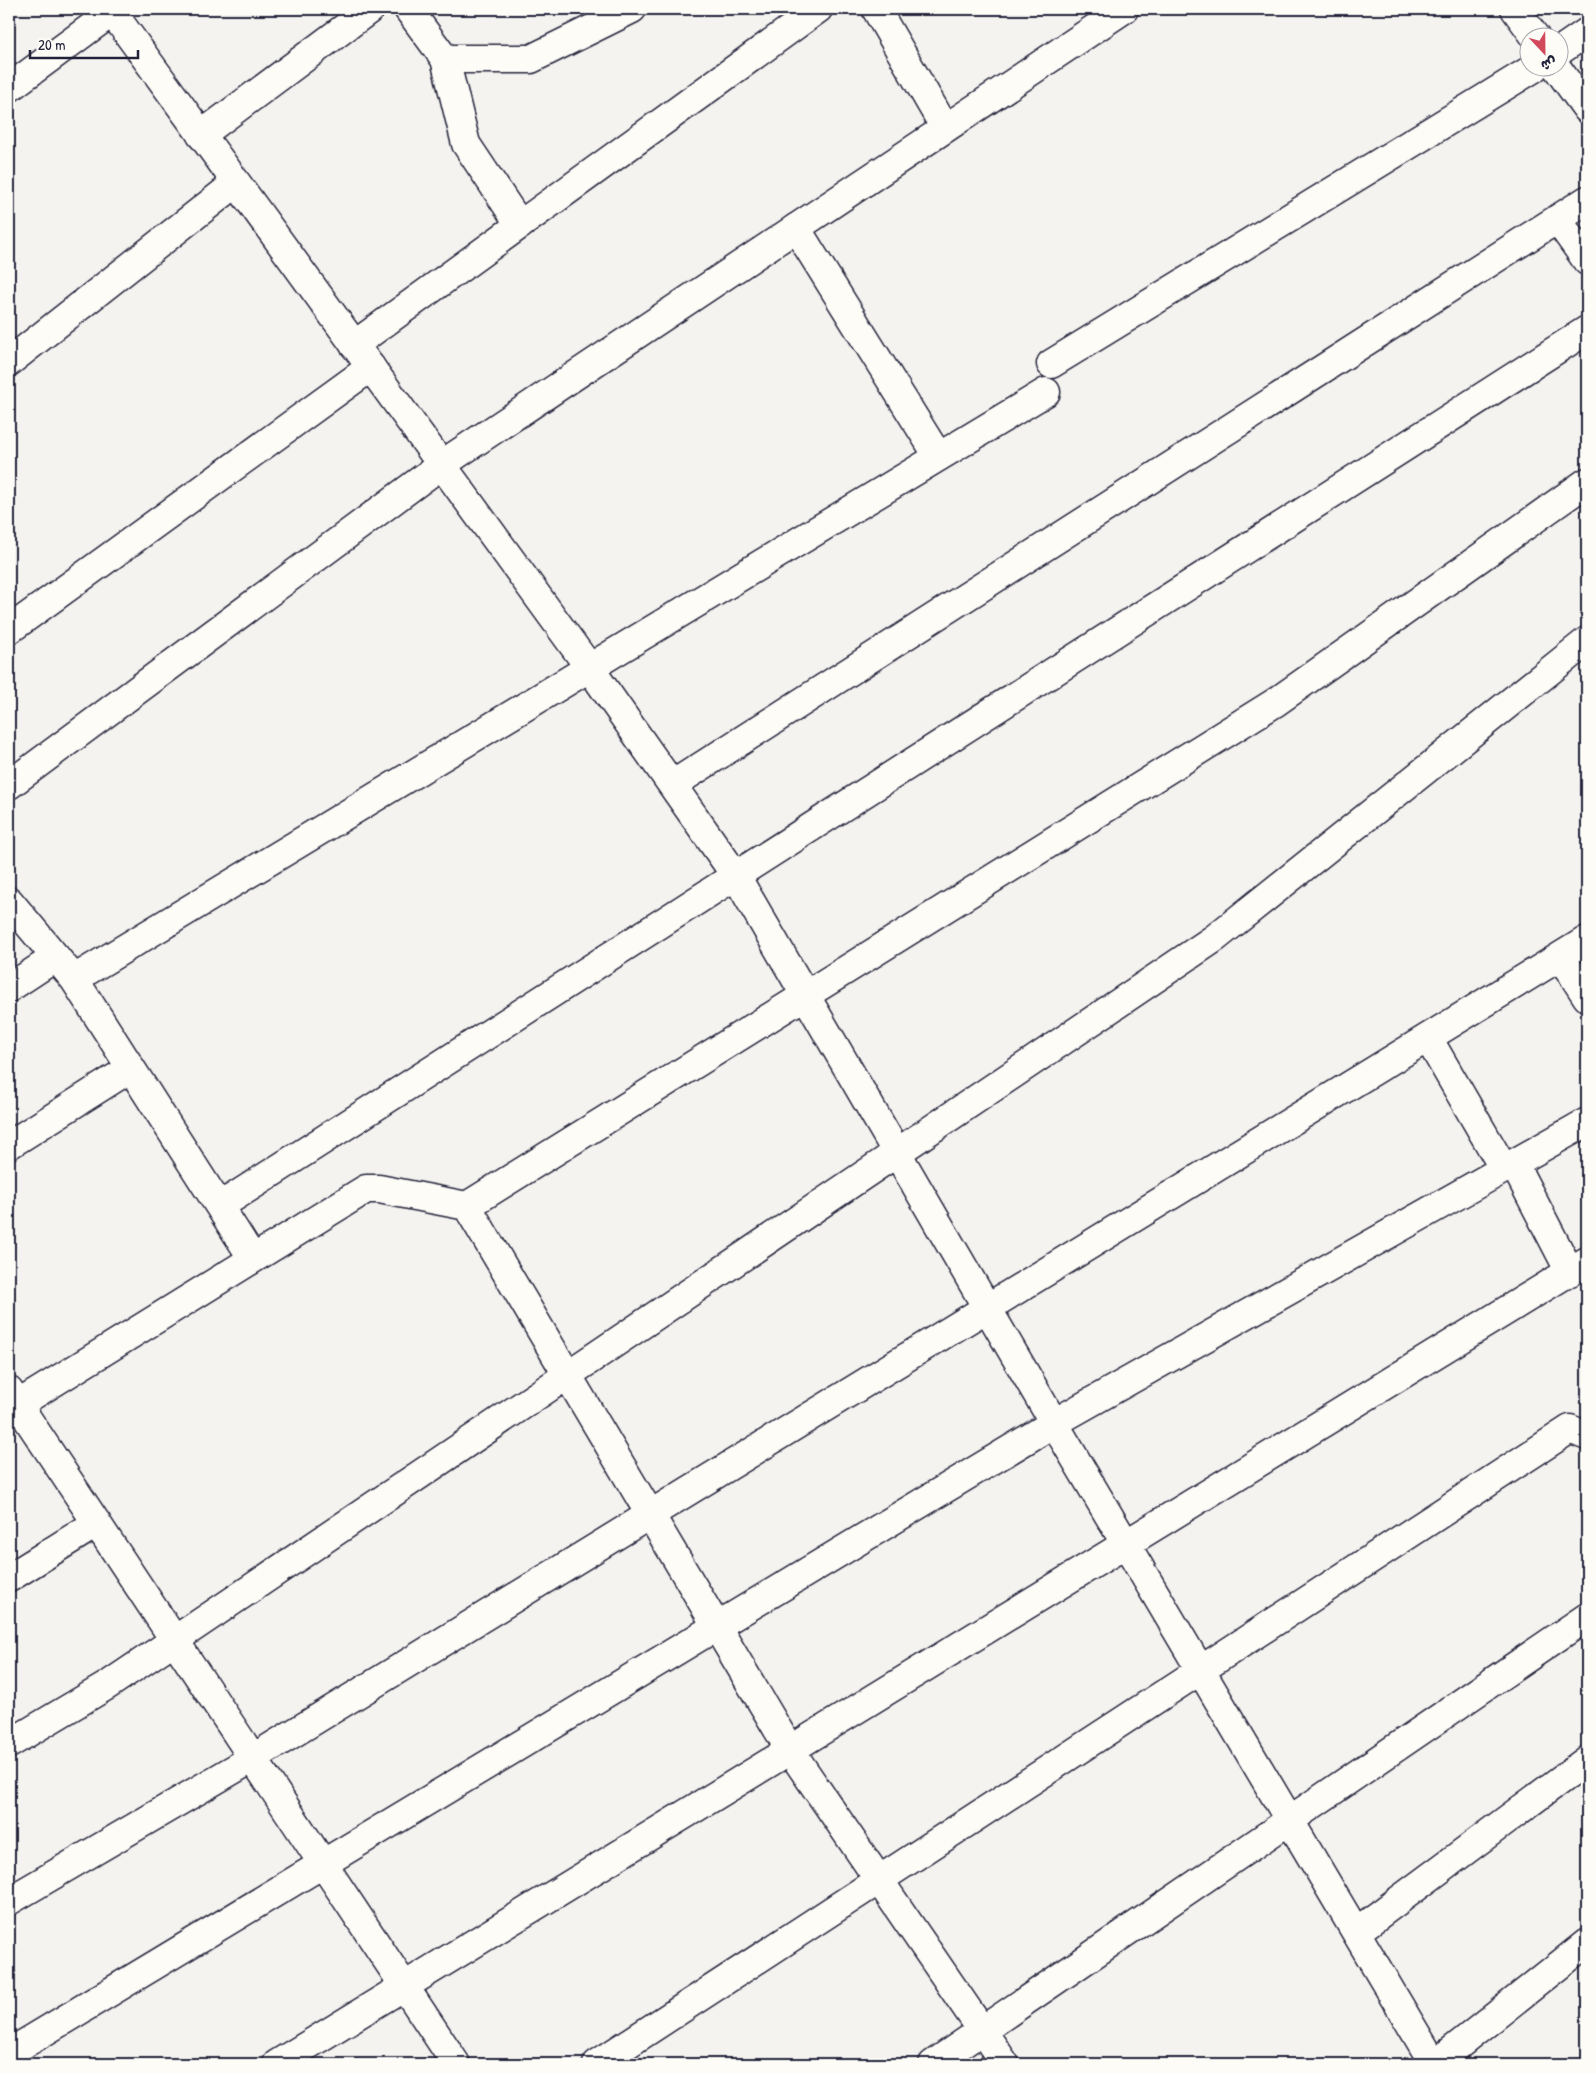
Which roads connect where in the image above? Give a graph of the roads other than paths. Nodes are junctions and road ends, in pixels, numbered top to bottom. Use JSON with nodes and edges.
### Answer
{"nodes":[{"id":1,"x":370,"y":9,"type":"edge"},
{"id":2,"x":408,"y":9,"type":"edge"},
{"id":3,"x":632,"y":9,"type":"edge"},
{"id":4,"x":818,"y":9,"type":"edge"},
{"id":5,"x":876,"y":9,"type":"edge"},
{"id":6,"x":1124,"y":9,"type":"edge"},
{"id":7,"x":1515,"y":9,"type":"edge"},
{"id":8,"x":111,"y":10,"type":"edge"},
{"id":9,"x":1529,"y":28,"type":"edge"},
{"id":10,"x":1587,"y":32,"type":"edge"},
{"id":11,"x":1568,"y":45,"type":"edge"},
{"id":12,"x":446,"y":58,"type":"junction"},
{"id":13,"x":1518,"y":78,"type":"edge"},
{"id":14,"x":1564,"y":78,"type":"edge"},
{"id":15,"x":9,"y":88,"type":"edge"},
{"id":16,"x":1587,"y":109,"type":"edge"},
{"id":17,"x":945,"y":128,"type":"junction"},
{"id":18,"x":201,"y":135,"type":"junction"},
{"id":19,"x":236,"y":183,"type":"junction"},
{"id":20,"x":1587,"y":200,"type":"edge"},
{"id":21,"x":1557,"y":219,"type":"junction"},
{"id":22,"x":520,"y":225,"type":"junction"},
{"id":23,"x":796,"y":228,"type":"junction"},
{"id":24,"x":1587,"y":261,"type":"edge"},
{"id":25,"x":1587,"y":330,"type":"edge"},
{"id":26,"x":354,"y":345,"type":"junction"},
{"id":27,"x":9,"y":362,"type":"edge"},
{"id":28,"x":1051,"y":364,"type":"dead end"},
{"id":29,"x":371,"y":367,"type":"junction"},
{"id":30,"x":1046,"y":392,"type":"dead end"},
{"id":31,"x":938,"y":456,"type":"junction"},
{"id":32,"x":441,"y":465,"type":"junction"},
{"id":33,"x":1587,"y":482,"type":"edge"},
{"id":34,"x":9,"y":630,"type":"edge"},
{"id":35,"x":1587,"y":641,"type":"edge"},
{"id":36,"x":589,"y":667,"type":"junction"},
{"id":37,"x":9,"y":785,"type":"edge"},
{"id":38,"x":672,"y":785,"type":"junction"},
{"id":39,"x":736,"y":876,"type":"junction"},
{"id":40,"x":9,"y":901,"type":"edge"},
{"id":41,"x":1587,"y":940,"type":"edge"},
{"id":42,"x":1561,"y":957,"type":"junction"},
{"id":43,"x":56,"y":958,"type":"junction"},
{"id":44,"x":74,"y":979,"type":"junction"},
{"id":45,"x":9,"y":988,"type":"edge"},
{"id":46,"x":805,"y":995,"type":"junction"},
{"id":47,"x":1587,"y":997,"type":"edge"},
{"id":48,"x":1428,"y":1038,"type":"junction"},
{"id":49,"x":132,"y":1068,"type":"junction"},
{"id":50,"x":1587,"y":1122,"type":"edge"},
{"id":51,"x":9,"y":1145,"type":"edge"},
{"id":52,"x":896,"y":1152,"type":"junction"},
{"id":53,"x":1509,"y":1166,"type":"junction"},
{"id":54,"x":220,"y":1206,"type":"junction"},
{"id":55,"x":467,"y":1206,"type":"junction"},
{"id":56,"x":253,"y":1259,"type":"junction"},
{"id":57,"x":1579,"y":1266,"type":"edge"},
{"id":58,"x":987,"y":1308,"type":"junction"},
{"id":59,"x":567,"y":1375,"type":"junction"},
{"id":60,"x":12,"y":1402,"type":"edge"},
{"id":61,"x":1054,"y":1423,"type":"junction"},
{"id":62,"x":1587,"y":1436,"type":"edge"},
{"id":63,"x":650,"y":1515,"type":"junction"},
{"id":64,"x":97,"y":1524,"type":"junction"},
{"id":65,"x":1126,"y":1544,"type":"junction"},
{"id":66,"x":9,"y":1578,"type":"edge"},
{"id":67,"x":1587,"y":1617,"type":"edge"},
{"id":68,"x":717,"y":1627,"type":"junction"},
{"id":69,"x":174,"y":1640,"type":"junction"},
{"id":70,"x":1200,"y":1670,"type":"junction"},
{"id":71,"x":9,"y":1744,"type":"edge"},
{"id":72,"x":790,"y":1750,"type":"junction"},
{"id":73,"x":253,"y":1758,"type":"junction"},
{"id":74,"x":1587,"y":1760,"type":"edge"},
{"id":75,"x":1289,"y":1820,"type":"junction"},
{"id":76,"x":323,"y":1864,"type":"junction"},
{"id":77,"x":880,"y":1880,"type":"junction"},
{"id":78,"x":9,"y":1901,"type":"edge"},
{"id":79,"x":1356,"y":1932,"type":"junction"},
{"id":80,"x":1587,"y":1943,"type":"edge"},
{"id":81,"x":404,"y":1986,"type":"junction"},
{"id":82,"x":982,"y":2030,"type":"junction"},
{"id":83,"x":9,"y":2053,"type":"edge"},
{"id":84,"x":277,"y":2064,"type":"edge"},
{"id":85,"x":456,"y":2064,"type":"edge"},
{"id":86,"x":597,"y":2064,"type":"edge"},
{"id":87,"x":933,"y":2064,"type":"edge"},
{"id":88,"x":1006,"y":2064,"type":"edge"},
{"id":89,"x":1434,"y":2064,"type":"edge"}],
"edges":[{"from":1,"to":18,"type":"street"},
{"from":2,"to":12,"type":"street"},
{"from":3,"to":12,"type":"street"},
{"from":4,"to":22,"type":"street"},
{"from":5,"to":17,"type":"street"},
{"from":6,"to":17,"type":"street"},
{"from":7,"to":9,"type":"street"},
{"from":8,"to":15,"type":"street"},
{"from":8,"to":18,"type":"street"},
{"from":10,"to":11,"type":"street"},
{"from":12,"to":22,"type":"street"},
{"from":13,"to":28,"type":"street"},
{"from":14,"to":16,"type":"street"},
{"from":17,"to":23,"type":"street"},
{"from":18,"to":19,"type":"street"},
{"from":19,"to":26,"type":"street"},
{"from":19,"to":27,"type":"street"},
{"from":20,"to":21,"type":"street"},
{"from":21,"to":24,"type":"street"},
{"from":21,"to":38,"type":"street"},
{"from":22,"to":26,"type":"street"},
{"from":23,"to":31,"type":"street"},
{"from":23,"to":32,"type":"street"},
{"from":25,"to":39,"type":"street"},
{"from":26,"to":29,"type":"street"},
{"from":29,"to":32,"type":"street"},
{"from":29,"to":34,"type":"street"},
{"from":30,"to":31,"type":"street"},
{"from":31,"to":36,"type":"street"},
{"from":32,"to":36,"type":"street"},
{"from":32,"to":37,"type":"street"},
{"from":33,"to":46,"type":"street"},
{"from":35,"to":52,"type":"street"},
{"from":36,"to":38,"type":"street"},
{"from":36,"to":44,"type":"street"},
{"from":38,"to":39,"type":"street"},
{"from":39,"to":46,"type":"street"},
{"from":39,"to":54,"type":"street"},
{"from":40,"to":43,"type":"street"},
{"from":41,"to":42,"type":"street"},
{"from":42,"to":47,"type":"street"},
{"from":42,"to":48,"type":"street"},
{"from":43,"to":44,"type":"street"},
{"from":43,"to":45,"type":"street"},
{"from":44,"to":49,"type":"street"},
{"from":46,"to":52,"type":"street"},
{"from":46,"to":55,"type":"street"},
{"from":48,"to":53,"type":"street"},
{"from":48,"to":58,"type":"street"},
{"from":49,"to":51,"type":"street"},
{"from":49,"to":54,"type":"street"},
{"from":50,"to":53,"type":"street"},
{"from":52,"to":58,"type":"street"},
{"from":52,"to":59,"type":"street"},
{"from":53,"to":57,"type":"street"},
{"from":53,"to":61,"type":"street"},
{"from":54,"to":56,"type":"street"},
{"from":55,"to":56,"type":"street"},
{"from":55,"to":59,"type":"street"},
{"from":56,"to":60,"type":"street"},
{"from":57,"to":65,"type":"street"},
{"from":58,"to":61,"type":"street"},
{"from":58,"to":63,"type":"street"},
{"from":59,"to":63,"type":"street"},
{"from":59,"to":69,"type":"street"},
{"from":60,"to":64,"type":"street"},
{"from":61,"to":65,"type":"street"},
{"from":61,"to":68,"type":"street"},
{"from":62,"to":70,"type":"street"},
{"from":63,"to":68,"type":"street"},
{"from":63,"to":73,"type":"street"},
{"from":64,"to":66,"type":"street"},
{"from":64,"to":69,"type":"street"},
{"from":65,"to":70,"type":"street"},
{"from":65,"to":72,"type":"street"},
{"from":67,"to":75,"type":"street"},
{"from":68,"to":72,"type":"street"},
{"from":68,"to":76,"type":"street"},
{"from":69,"to":71,"type":"street"},
{"from":69,"to":73,"type":"street"},
{"from":70,"to":75,"type":"street"},
{"from":70,"to":77,"type":"street"},
{"from":72,"to":77,"type":"street"},
{"from":72,"to":81,"type":"street"},
{"from":73,"to":76,"type":"street"},
{"from":73,"to":78,"type":"street"},
{"from":74,"to":79,"type":"street"},
{"from":75,"to":79,"type":"street"},
{"from":75,"to":82,"type":"street"},
{"from":76,"to":81,"type":"street"},
{"from":76,"to":83,"type":"street"},
{"from":77,"to":82,"type":"street"},
{"from":77,"to":86,"type":"street"},
{"from":79,"to":89,"type":"street"},
{"from":80,"to":89,"type":"street"},
{"from":81,"to":84,"type":"street"},
{"from":81,"to":85,"type":"street"},
{"from":82,"to":87,"type":"street"},
{"from":82,"to":88,"type":"street"}]}
